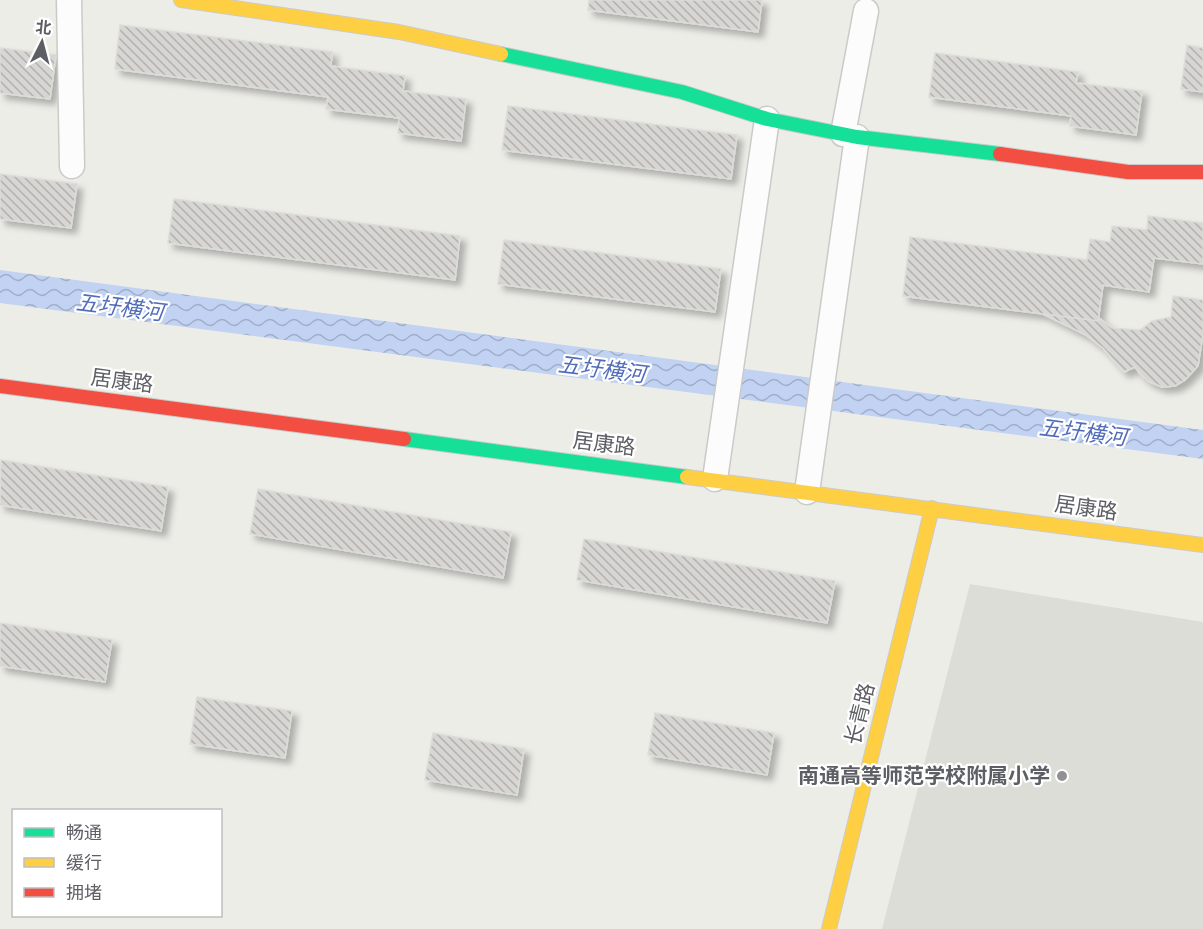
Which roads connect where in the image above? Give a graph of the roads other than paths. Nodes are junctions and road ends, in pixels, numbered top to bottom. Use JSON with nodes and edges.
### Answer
{"nodes":[{"id":1,"x":69,"y":0,"type":"edge"},
{"id":2,"x":181,"y":0,"type":"edge"},
{"id":3,"x":866,"y":11,"type":"dead end"},
{"id":4,"x":767,"y":119,"type":"junction"},
{"id":5,"x":850,"y":135,"type":"junction"},
{"id":6,"x":72,"y":166,"type":"dead end"},
{"id":7,"x":1203,"y":172,"type":"edge"},
{"id":8,"x":0,"y":386,"type":"edge"},
{"id":9,"x":715,"y":479,"type":"junction"},
{"id":10,"x":807,"y":492,"type":"junction"},
{"id":11,"x":932,"y":508,"type":"junction"},
{"id":12,"x":1203,"y":545,"type":"edge"},
{"id":13,"x":829,"y":929,"type":"edge"}],
"edges":[{"from":1,"to":6,"type":"street"},
{"from":2,"to":4,"type":"street"},
{"from":3,"to":5,"type":"street"},
{"from":4,"to":5,"type":"street"},
{"from":4,"to":9,"type":"street"},
{"from":5,"to":7,"type":"street"},
{"from":5,"to":10,"type":"street"},
{"from":8,"to":9,"type":"street","name":"居康路"},
{"from":9,"to":10,"type":"street","name":"居康路"},
{"from":10,"to":11,"type":"street","name":"居康路"},
{"from":11,"to":12,"type":"street","name":"居康路"},
{"from":11,"to":13,"type":"street","name":"长青路"}]}
